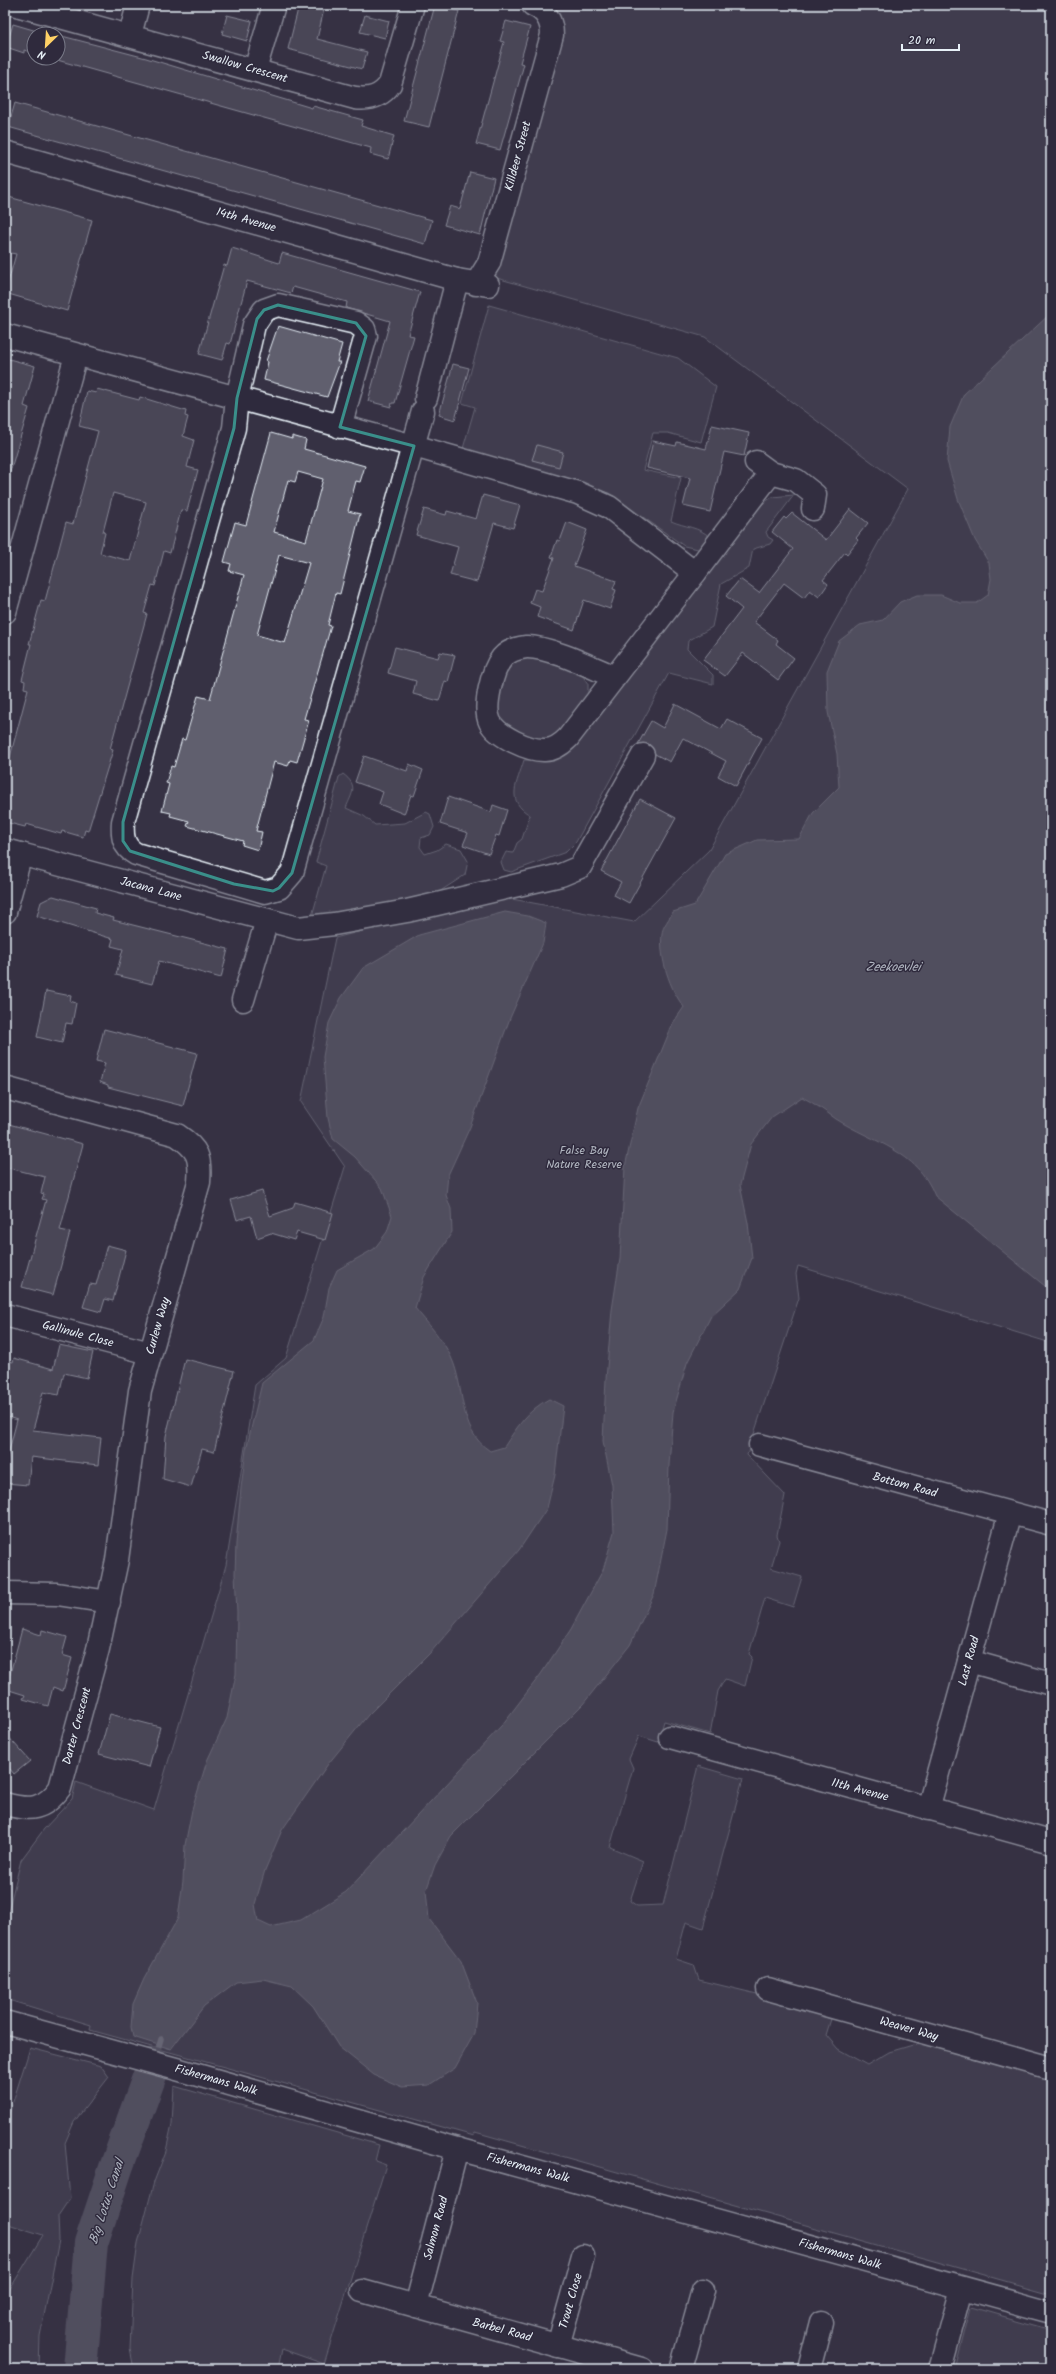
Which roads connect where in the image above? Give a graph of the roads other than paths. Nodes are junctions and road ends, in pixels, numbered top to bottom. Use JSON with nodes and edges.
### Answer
{"nodes":[{"id":1,"x":16,"y":5,"type":"edge"},
{"id":2,"x":138,"y":5,"type":"edge"},
{"id":3,"x":274,"y":5,"type":"edge"},
{"id":4,"x":413,"y":5,"type":"edge"},
{"id":5,"x":533,"y":5,"type":"edge"},
{"id":6,"x":130,"y":35,"type":"junction"},
{"id":7,"x":255,"y":70,"type":"junction"},
{"id":8,"x":5,"y":152,"type":"edge"},
{"id":9,"x":473,"y":283,"type":"junction"},
{"id":10,"x":5,"y":335,"type":"edge"},
{"id":11,"x":76,"y":355,"type":"junction"},
{"id":12,"x":237,"y":398,"type":"junction"},
{"id":13,"x":340,"y":427,"type":"junction"},
{"id":14,"x":414,"y":446,"type":"junction"},
{"id":15,"x":813,"y":509,"type":"dead end"},
{"id":16,"x":694,"y":573,"type":"junction"},
{"id":17,"x":5,"y":612,"type":"edge"},
{"id":18,"x":615,"y":677,"type":"junction"},
{"id":19,"x":643,"y":755,"type":"dead end"},
{"id":20,"x":13,"y":852,"type":"edge"},
{"id":21,"x":5,"y":912,"type":"edge"},
{"id":22,"x":267,"y":920,"type":"junction"},
{"id":23,"x":244,"y":1000,"type":"dead end"},
{"id":24,"x":5,"y":1088,"type":"edge"},
{"id":25,"x":5,"y":1315,"type":"edge"},
{"id":26,"x":150,"y":1353,"type":"junction"},
{"id":27,"x":760,"y":1445,"type":"dead end"},
{"id":28,"x":1010,"y":1513,"type":"junction"},
{"id":29,"x":1051,"y":1524,"type":"edge"},
{"id":30,"x":5,"y":1593,"type":"edge"},
{"id":31,"x":108,"y":1602,"type":"junction"},
{"id":32,"x":969,"y":1661,"type":"junction"},
{"id":33,"x":1051,"y":1684,"type":"edge"},
{"id":34,"x":670,"y":1738,"type":"dead end"},
{"id":35,"x":5,"y":1804,"type":"edge"},
{"id":36,"x":928,"y":1808,"type":"junction"},
{"id":37,"x":1051,"y":1842,"type":"edge"},
{"id":38,"x":768,"y":1989,"type":"dead end"},
{"id":39,"x":5,"y":2022,"type":"edge"},
{"id":40,"x":1051,"y":2068,"type":"edge"},
{"id":41,"x":457,"y":2149,"type":"junction"},
{"id":42,"x":583,"y":2256,"type":"dead end"},
{"id":43,"x":962,"y":2288,"type":"junction"},
{"id":44,"x":703,"y":2290,"type":"dead end"},
{"id":45,"x":362,"y":2292,"type":"dead end"},
{"id":46,"x":416,"y":2306,"type":"junction"},
{"id":47,"x":1051,"y":2312,"type":"edge"},
{"id":48,"x":822,"y":2324,"type":"dead end"},
{"id":49,"x":558,"y":2346,"type":"junction"},
{"id":50,"x":642,"y":2369,"type":"edge"},
{"id":51,"x":681,"y":2369,"type":"edge"},
{"id":52,"x":809,"y":2369,"type":"edge"},
{"id":53,"x":940,"y":2369,"type":"edge"}],
"edges":[{"from":1,"to":6,"type":"street","name":"Swallow Crescent"},
{"from":2,"to":6,"type":"street"},
{"from":3,"to":7,"type":"street"},
{"from":4,"to":7,"type":"street","name":"Swallow Crescent"},
{"from":5,"to":9,"type":"street","name":"Killdeer Street"},
{"from":6,"to":7,"type":"street","name":"Swallow Crescent"},
{"from":8,"to":9,"type":"street","name":"14th Avenue"},
{"from":9,"to":14,"type":"street","name":"Killdeer Street"},
{"from":10,"to":11,"type":"street"},
{"from":11,"to":12,"type":"street"},
{"from":11,"to":17,"type":"street"},
{"from":12,"to":13,"type":"street"},
{"from":12,"to":13,"type":"street","name":"Killdeer Street"},
{"from":12,"to":14,"type":"street","name":"Killdeer Street"},
{"from":13,"to":14,"type":"street"},
{"from":14,"to":16,"type":"street"},
{"from":15,"to":16,"type":"street"},
{"from":16,"to":18,"type":"street"},
{"from":18,"to":18,"type":"street"},
{"from":19,"to":22,"type":"street","name":"Jacana Lane"},
{"from":20,"to":21,"type":"street"},
{"from":20,"to":22,"type":"street","name":"Jacana Lane"},
{"from":22,"to":23,"type":"street"},
{"from":24,"to":26,"type":"street","name":"Curlew Way"},
{"from":25,"to":26,"type":"street","name":"Gallinule Close"},
{"from":26,"to":31,"type":"street","name":"Curlew Way"},
{"from":27,"to":28,"type":"street","name":"Bottom Road"},
{"from":28,"to":29,"type":"street","name":"Bottom Road"},
{"from":28,"to":32,"type":"street","name":"Last Road"},
{"from":30,"to":31,"type":"street"},
{"from":31,"to":35,"type":"street","name":"Darter Crescent"},
{"from":32,"to":33,"type":"street"},
{"from":32,"to":36,"type":"street","name":"Last Road"},
{"from":34,"to":36,"type":"street","name":"11th Avenue"},
{"from":36,"to":37,"type":"street","name":"11th Avenue"},
{"from":38,"to":40,"type":"street","name":"Weaver Way"},
{"from":39,"to":41,"type":"street","name":"Fishermans Walk"},
{"from":41,"to":43,"type":"street","name":"Fishermans Walk"},
{"from":41,"to":46,"type":"street","name":"Salmon Road"},
{"from":42,"to":49,"type":"street","name":"Trout Close"},
{"from":43,"to":47,"type":"street","name":"Fishermans Walk"},
{"from":43,"to":53,"type":"street"},
{"from":44,"to":51,"type":"street"},
{"from":45,"to":46,"type":"street","name":"Barbel Road"},
{"from":46,"to":49,"type":"street","name":"Barbel Road"},
{"from":48,"to":52,"type":"street"},
{"from":49,"to":50,"type":"street","name":"Barbel Road"}]}
